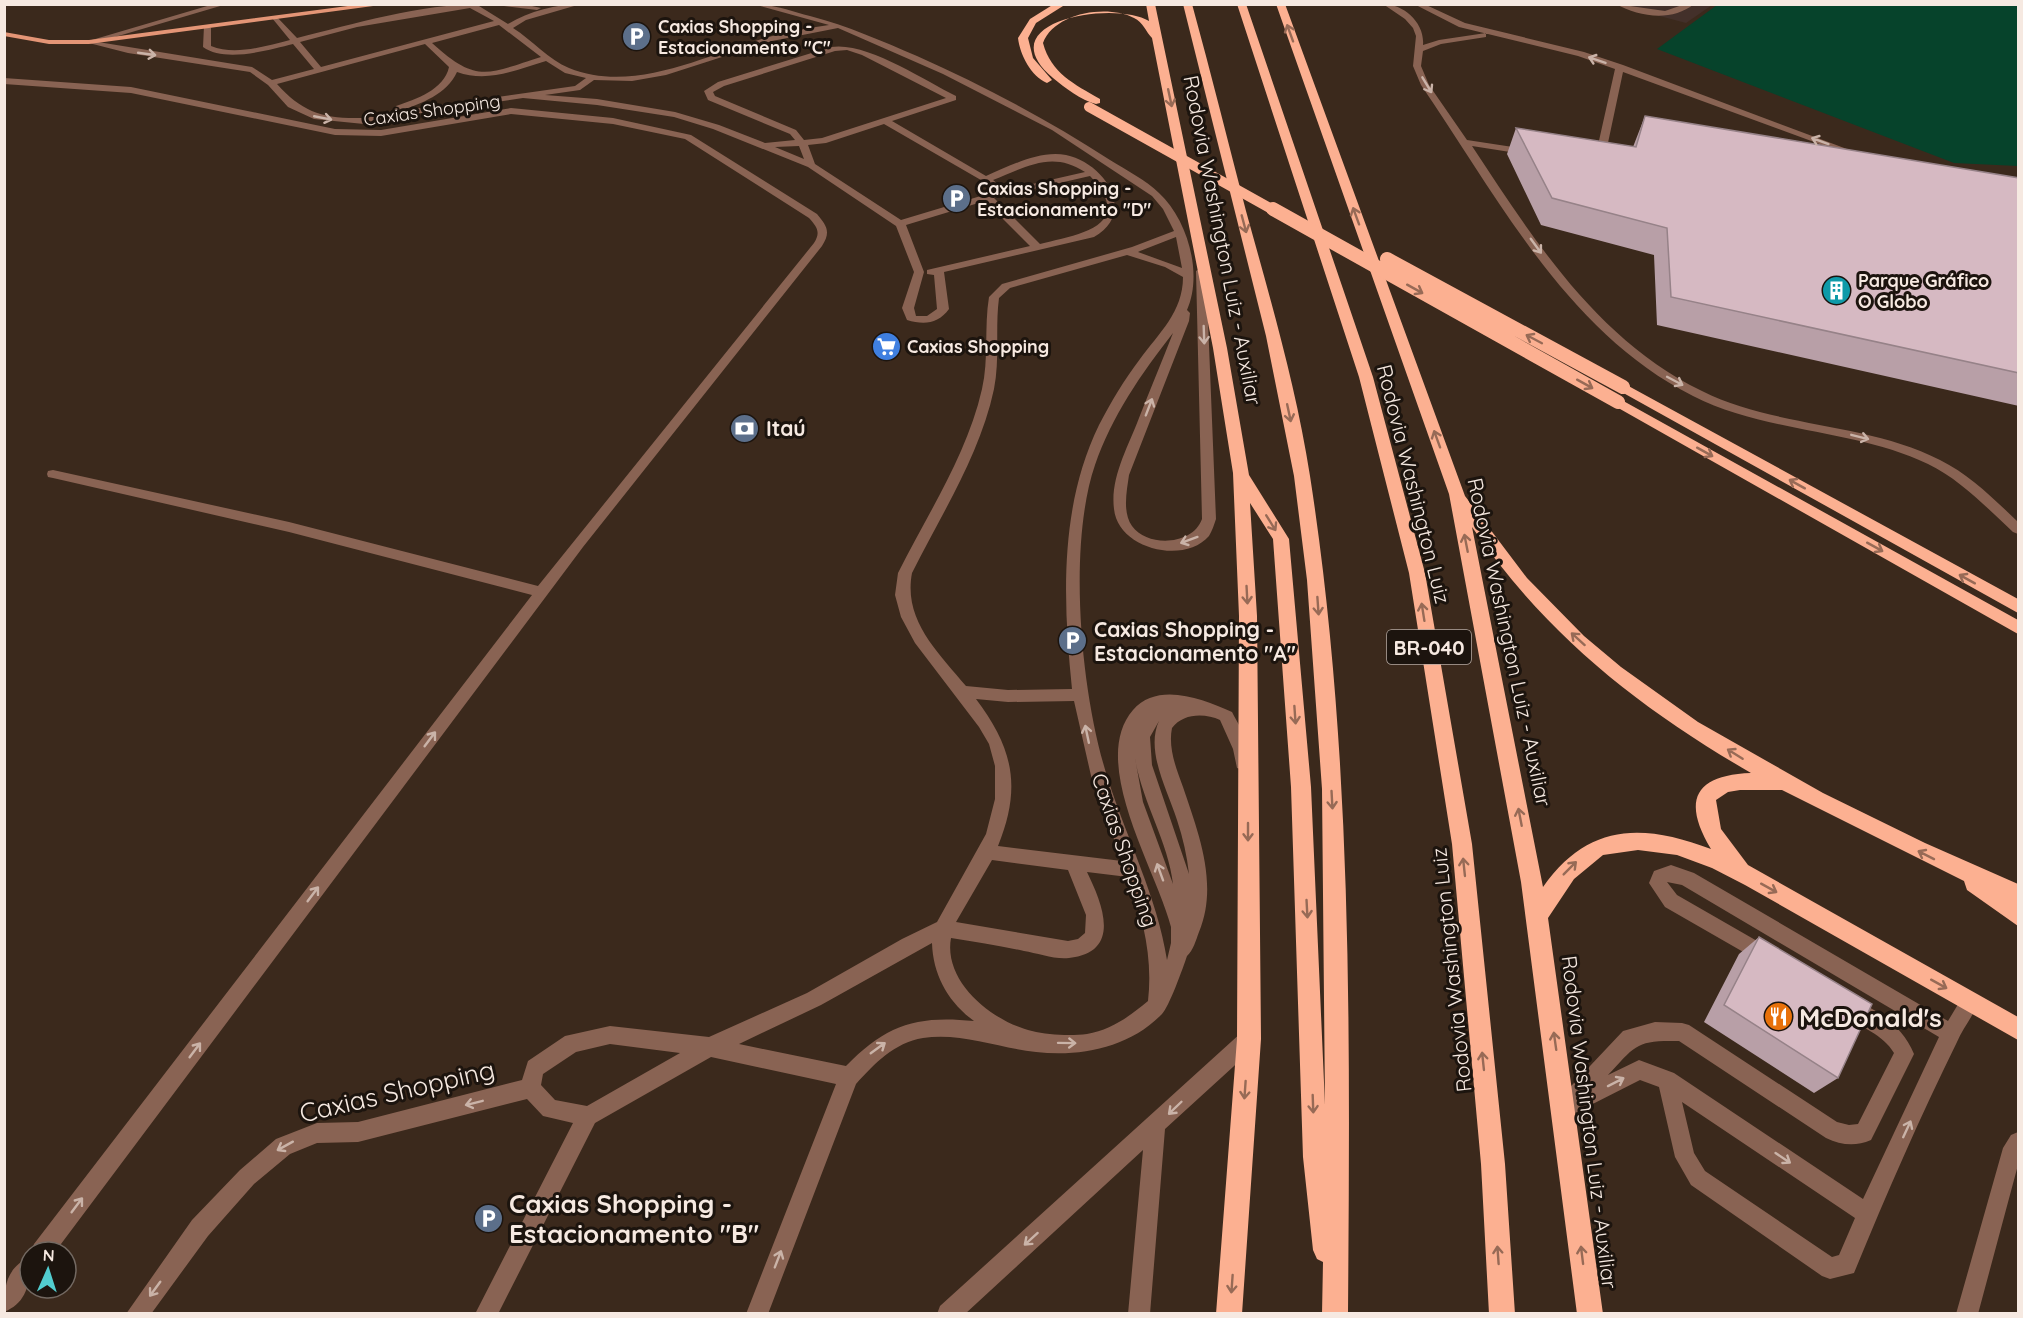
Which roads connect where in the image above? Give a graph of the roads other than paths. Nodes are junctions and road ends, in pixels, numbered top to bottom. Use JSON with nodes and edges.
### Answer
{"nodes":[{"id":1,"x":224,"y":4,"type":"edge"},
{"id":2,"x":385,"y":4,"type":"edge"},
{"id":3,"x":477,"y":4,"type":"edge"},
{"id":4,"x":491,"y":4,"type":"edge"},
{"id":5,"x":558,"y":4,"type":"edge"},
{"id":6,"x":756,"y":4,"type":"edge"},
{"id":7,"x":1062,"y":4,"type":"edge"},
{"id":8,"x":1150,"y":4,"type":"edge"},
{"id":9,"x":1186,"y":4,"type":"edge"},
{"id":10,"x":1241,"y":4,"type":"edge"},
{"id":11,"x":1280,"y":4,"type":"edge"},
{"id":12,"x":1386,"y":4,"type":"edge"},
{"id":13,"x":1417,"y":4,"type":"edge"},
{"id":14,"x":1619,"y":4,"type":"edge"},
{"id":15,"x":1691,"y":4,"type":"edge"},
{"id":16,"x":470,"y":5,"type":"edge"},
{"id":17,"x":574,"y":5,"type":"edge"},
{"id":18,"x":807,"y":17,"type":"junction"},
{"id":19,"x":276,"y":18,"type":"junction"},
{"id":20,"x":505,"y":25,"type":"junction"},
{"id":21,"x":844,"y":27,"type":"junction"},
{"id":22,"x":207,"y":28,"type":"junction"},
{"id":23,"x":806,"y":31,"type":"junction"},
{"id":24,"x":4,"y":34,"type":"edge"},
{"id":25,"x":1498,"y":34,"type":"junction"},
{"id":26,"x":293,"y":41,"type":"junction"},
{"id":27,"x":1157,"y":41,"type":"junction"},
{"id":28,"x":89,"y":42,"type":"junction"},
{"id":29,"x":427,"y":42,"type":"junction"},
{"id":30,"x":1420,"y":49,"type":"junction"},
{"id":31,"x":548,"y":58,"type":"junction"},
{"id":32,"x":454,"y":65,"type":"junction"},
{"id":33,"x":1620,"y":68,"type":"junction"},
{"id":34,"x":319,"y":70,"type":"junction"},
{"id":35,"x":565,"y":70,"type":"junction"},
{"id":36,"x":590,"y":79,"type":"junction"},
{"id":37,"x":4,"y":81,"type":"edge"},
{"id":38,"x":601,"y":81,"type":"junction"},
{"id":39,"x":271,"y":83,"type":"junction"},
{"id":40,"x":577,"y":88,"type":"junction"},
{"id":41,"x":525,"y":96,"type":"junction"},
{"id":42,"x":588,"y":101,"type":"junction"},
{"id":43,"x":1092,"y":104,"type":"junction"},
{"id":44,"x":380,"y":116,"type":"junction"},
{"id":45,"x":887,"y":122,"type":"junction"},
{"id":46,"x":1467,"y":143,"type":"junction"},
{"id":47,"x":803,"y":144,"type":"junction"},
{"id":48,"x":759,"y":145,"type":"junction"},
{"id":49,"x":1544,"y":155,"type":"edge"},
{"id":50,"x":1588,"y":158,"type":"edge"},
{"id":51,"x":1869,"y":159,"type":"edge"},
{"id":52,"x":811,"y":165,"type":"junction"},
{"id":53,"x":1091,"y":173,"type":"junction"},
{"id":54,"x":985,"y":180,"type":"junction"},
{"id":55,"x":1006,"y":192,"type":"junction"},
{"id":56,"x":987,"y":197,"type":"junction"},
{"id":57,"x":900,"y":224,"type":"junction"},
{"id":58,"x":1180,"y":232,"type":"junction"},
{"id":59,"x":1036,"y":246,"type":"junction"},
{"id":60,"x":1127,"y":252,"type":"junction"},
{"id":61,"x":1200,"y":256,"type":"junction"},
{"id":62,"x":919,"y":272,"type":"junction"},
{"id":63,"x":939,"y":273,"type":"junction"},
{"id":64,"x":1189,"y":276,"type":"junction"},
{"id":65,"x":1179,"y":321,"type":"junction"},
{"id":66,"x":1620,"y":394,"type":"junction"},
{"id":67,"x":53,"y":474,"type":"dead end"},
{"id":68,"x":1240,"y":474,"type":"junction"},
{"id":69,"x":1457,"y":494,"type":"junction"},
{"id":70,"x":2019,"y":530,"type":"edge"},
{"id":71,"x":542,"y":592,"type":"junction"},
{"id":72,"x":2019,"y":607,"type":"edge"},
{"id":73,"x":2019,"y":628,"type":"edge"},
{"id":74,"x":960,"y":691,"type":"junction"},
{"id":75,"x":1079,"y":694,"type":"junction"},
{"id":76,"x":1209,"y":708,"type":"junction"},
{"id":77,"x":1784,"y":783,"type":"junction"},
{"id":78,"x":1248,"y":795,"type":"junction"},
{"id":79,"x":988,"y":852,"type":"junction"},
{"id":80,"x":1074,"y":862,"type":"junction"},
{"id":81,"x":1134,"y":870,"type":"junction"},
{"id":82,"x":1956,"y":870,"type":"junction"},
{"id":83,"x":1744,"y":874,"type":"junction"},
{"id":84,"x":2019,"y":894,"type":"edge"},
{"id":85,"x":1537,"y":916,"type":"junction"},
{"id":86,"x":2019,"y":916,"type":"edge"},
{"id":87,"x":944,"y":928,"type":"junction"},
{"id":88,"x":1176,"y":963,"type":"junction"},
{"id":89,"x":1781,"y":965,"type":"edge"},
{"id":90,"x":1830,"y":995,"type":"edge"},
{"id":91,"x":1971,"y":1002,"type":"junction"},
{"id":92,"x":1157,"y":1006,"type":"junction"},
{"id":93,"x":2019,"y":1029,"type":"edge"},
{"id":94,"x":1952,"y":1033,"type":"junction"},
{"id":95,"x":1249,"y":1039,"type":"junction"},
{"id":96,"x":1037,"y":1043,"type":"junction"},
{"id":97,"x":710,"y":1047,"type":"junction"},
{"id":98,"x":849,"y":1077,"type":"junction"},
{"id":99,"x":1667,"y":1080,"type":"junction"},
{"id":100,"x":530,"y":1088,"type":"junction"},
{"id":101,"x":1564,"y":1108,"type":"junction"},
{"id":102,"x":588,"y":1116,"type":"junction"},
{"id":103,"x":1155,"y":1127,"type":"junction"},
{"id":104,"x":2019,"y":1142,"type":"edge"},
{"id":105,"x":1867,"y":1214,"type":"junction"},
{"id":106,"x":51,"y":1240,"type":"edge"},
{"id":107,"x":18,"y":1283,"type":"edge"},
{"id":108,"x":4,"y":1301,"type":"edge"},
{"id":109,"x":137,"y":1314,"type":"edge"},
{"id":110,"x":486,"y":1314,"type":"edge"},
{"id":111,"x":757,"y":1314,"type":"edge"},
{"id":112,"x":948,"y":1314,"type":"edge"},
{"id":113,"x":1139,"y":1314,"type":"edge"},
{"id":114,"x":1229,"y":1314,"type":"edge"},
{"id":115,"x":1334,"y":1314,"type":"edge"},
{"id":116,"x":1502,"y":1314,"type":"edge"},
{"id":117,"x":1590,"y":1314,"type":"edge"},
{"id":118,"x":1967,"y":1314,"type":"edge"}],
"edges":[{"from":1,"to":28,"type":"street"},
{"from":2,"to":19,"type":"main road"},
{"from":3,"to":16,"type":"street"},
{"from":4,"to":5,"type":"street"},
{"from":6,"to":18,"type":"street","name":"Caxias Shopping"},
{"from":7,"to":43,"type":"highway"},
{"from":8,"to":27,"type":"highway","name":"Rodovia Washington Luiz - Auxiliar"},
{"from":9,"to":115,"type":"highway","one_way":true},
{"from":116,"to":10,"type":"highway","name":"Rodovia Washington Luiz","number":"BR-040","one_way":true},
{"from":69,"to":11,"type":"highway","name":"Rodovia Washington Luiz - Auxiliar","one_way":true},
{"from":12,"to":30,"type":"street"},
{"from":13,"to":25,"type":"street"},
{"from":14,"to":15,"type":"street"},
{"from":16,"to":20,"type":"street","name":"Caxias Shopping"},
{"from":16,"to":26,"type":"street"},
{"from":17,"to":20,"type":"street"},
{"from":18,"to":21,"type":"street","name":"Caxias Shopping"},
{"from":18,"to":23,"type":"street"},
{"from":19,"to":22,"type":"main road"},
{"from":19,"to":26,"type":"street"},
{"from":20,"to":29,"type":"street"},
{"from":20,"to":31,"type":"street","name":"Caxias Shopping"},
{"from":21,"to":23,"type":"street","name":"Caxias Shopping"},
{"from":21,"to":58,"type":"street","name":"Caxias Shopping"},
{"from":22,"to":26,"type":"street"},
{"from":22,"to":28,"type":"main road"},
{"from":23,"to":38,"type":"street","name":"Caxias Shopping"},
{"from":24,"to":28,"type":"main road"},
{"from":25,"to":30,"type":"street"},
{"from":33,"to":25,"type":"street","one_way":true},
{"from":26,"to":34,"type":"street"},
{"from":27,"to":43,"type":"highway"},
{"from":27,"to":61,"type":"highway","name":"Rodovia Washington Luiz - Auxiliar","one_way":true},
{"from":28,"to":39,"type":"street","name":"Caxias Shopping","one_way":true},
{"from":29,"to":32,"type":"street"},
{"from":29,"to":34,"type":"street"},
{"from":30,"to":46,"type":"street","one_way":true},
{"from":31,"to":32,"type":"street"},
{"from":31,"to":35,"type":"street","name":"Caxias Shopping"},
{"from":32,"to":44,"type":"street"},
{"from":33,"to":50,"type":"street"},
{"from":51,"to":33,"type":"street","one_way":true},
{"from":34,"to":39,"type":"street"},
{"from":35,"to":36,"type":"street","name":"Caxias Shopping"},
{"from":35,"to":40,"type":"street","name":"Caxias Shopping"},
{"from":36,"to":38,"type":"street","name":"Caxias Shopping"},
{"from":36,"to":40,"type":"street","name":"Caxias Shopping"},
{"from":37,"to":71,"type":"street"},
{"from":38,"to":42,"type":"street"},
{"from":39,"to":44,"type":"street","name":"Caxias Shopping","one_way":true},
{"from":40,"to":41,"type":"street","name":"Caxias Shopping"},
{"from":40,"to":42,"type":"street","name":"Caxias Shopping"},
{"from":41,"to":42,"type":"street"},
{"from":41,"to":44,"type":"street","name":"Caxias Shopping"},
{"from":42,"to":48,"type":"street"},
{"from":43,"to":66,"type":"highway","bridge":true},
{"from":45,"to":47,"type":"street"},
{"from":45,"to":47,"type":"street"},
{"from":45,"to":54,"type":"street"},
{"from":46,"to":49,"type":"street"},
{"from":46,"to":70,"type":"street","one_way":true},
{"from":47,"to":48,"type":"street"},
{"from":47,"to":52,"type":"street"},
{"from":48,"to":52,"type":"street"},
{"from":52,"to":57,"type":"street"},
{"from":53,"to":54,"type":"street"},
{"from":53,"to":55,"type":"street"},
{"from":53,"to":59,"type":"street"},
{"from":54,"to":55,"type":"street"},
{"from":55,"to":56,"type":"street"},
{"from":56,"to":57,"type":"street"},
{"from":56,"to":59,"type":"street"},
{"from":57,"to":62,"type":"street"},
{"from":58,"to":60,"type":"street","name":"Caxias Shopping"},
{"from":58,"to":64,"type":"street","name":"Caxias Shopping"},
{"from":59,"to":63,"type":"street"},
{"from":60,"to":64,"type":"street"},
{"from":60,"to":74,"type":"street","name":"Caxias Shopping"},
{"from":61,"to":65,"type":"street","name":"Caxias Shopping","one_way":true},
{"from":61,"to":68,"type":"highway","name":"Rodovia Washington Luiz - Auxiliar"},
{"from":62,"to":63,"type":"street"},
{"from":62,"to":63,"type":"street"},
{"from":64,"to":65,"type":"street","name":"Caxias Shopping"},
{"from":65,"to":75,"type":"street","name":"Caxias Shopping"},
{"from":72,"to":66,"type":"highway","one_way":true},
{"from":66,"to":73,"type":"highway","one_way":true},
{"from":67,"to":71,"type":"street"},
{"from":68,"to":78,"type":"highway","name":"Rodovia Washington Luiz - Auxiliar","one_way":true},
{"from":68,"to":115,"type":"highway","one_way":true},
{"from":77,"to":69,"type":"highway","one_way":true},
{"from":85,"to":69,"type":"highway","name":"Rodovia Washington Luiz - Auxiliar","one_way":true},
{"from":106,"to":71,"type":"street","one_way":true},
{"from":74,"to":75,"type":"street"},
{"from":74,"to":79,"type":"street","name":"Caxias Shopping"},
{"from":81,"to":75,"type":"street","name":"Caxias Shopping","one_way":true},
{"from":76,"to":78,"type":"street","name":"Caxias Shopping"},
{"from":76,"to":88,"type":"street"},
{"from":88,"to":76,"type":"street","name":"Caxias Shopping","one_way":true},
{"from":82,"to":77,"type":"highway","one_way":true},
{"from":77,"to":83,"type":"highway"},
{"from":78,"to":95,"type":"highway","name":"Rodovia Washington Luiz - Auxiliar","one_way":true},
{"from":79,"to":80,"type":"street"},
{"from":79,"to":87,"type":"street","name":"Caxias Shopping"},
{"from":80,"to":81,"type":"street"},
{"from":80,"to":87,"type":"street"},
{"from":81,"to":92,"type":"street","name":"Caxias Shopping"},
{"from":82,"to":84,"type":"highway"},
{"from":82,"to":86,"type":"highway"},
{"from":85,"to":83,"type":"highway","one_way":true},
{"from":83,"to":91,"type":"highway","one_way":true},
{"from":101,"to":85,"type":"highway","name":"Rodovia Washington Luiz - Auxiliar","one_way":true},
{"from":87,"to":96,"type":"street","name":"Caxias Shopping"},
{"from":87,"to":97,"type":"street"},
{"from":88,"to":92,"type":"street","name":"Caxias Shopping"},
{"from":89,"to":94,"type":"street"},
{"from":90,"to":101,"type":"street"},
{"from":91,"to":93,"type":"highway"},
{"from":91,"to":94,"type":"street"},
{"from":96,"to":92,"type":"street","name":"Caxias Shopping","one_way":true},
{"from":105,"to":94,"type":"street","one_way":true},
{"from":95,"to":103,"type":"street","one_way":true},
{"from":95,"to":114,"type":"highway","name":"Rodovia Washington Luiz - Auxiliar","one_way":true},
{"from":98,"to":96,"type":"street","name":"Caxias Shopping","one_way":true},
{"from":97,"to":98,"type":"street"},
{"from":97,"to":100,"type":"street"},
{"from":97,"to":102,"type":"street"},
{"from":111,"to":98,"type":"street","name":"Caxias Shopping","one_way":true},
{"from":101,"to":99,"type":"street","one_way":true},
{"from":99,"to":105,"type":"street","one_way":true},
{"from":99,"to":105,"type":"street"},
{"from":100,"to":102,"type":"street"},
{"from":100,"to":109,"type":"street","name":"Caxias Shopping","one_way":true},
{"from":117,"to":101,"type":"highway","name":"Rodovia Washington Luiz - Auxiliar","one_way":true},
{"from":102,"to":110,"type":"street"},
{"from":103,"to":112,"type":"street","one_way":true},
{"from":103,"to":113,"type":"street"},
{"from":104,"to":118,"type":"street"},
{"from":107,"to":108,"type":"street"}]}
